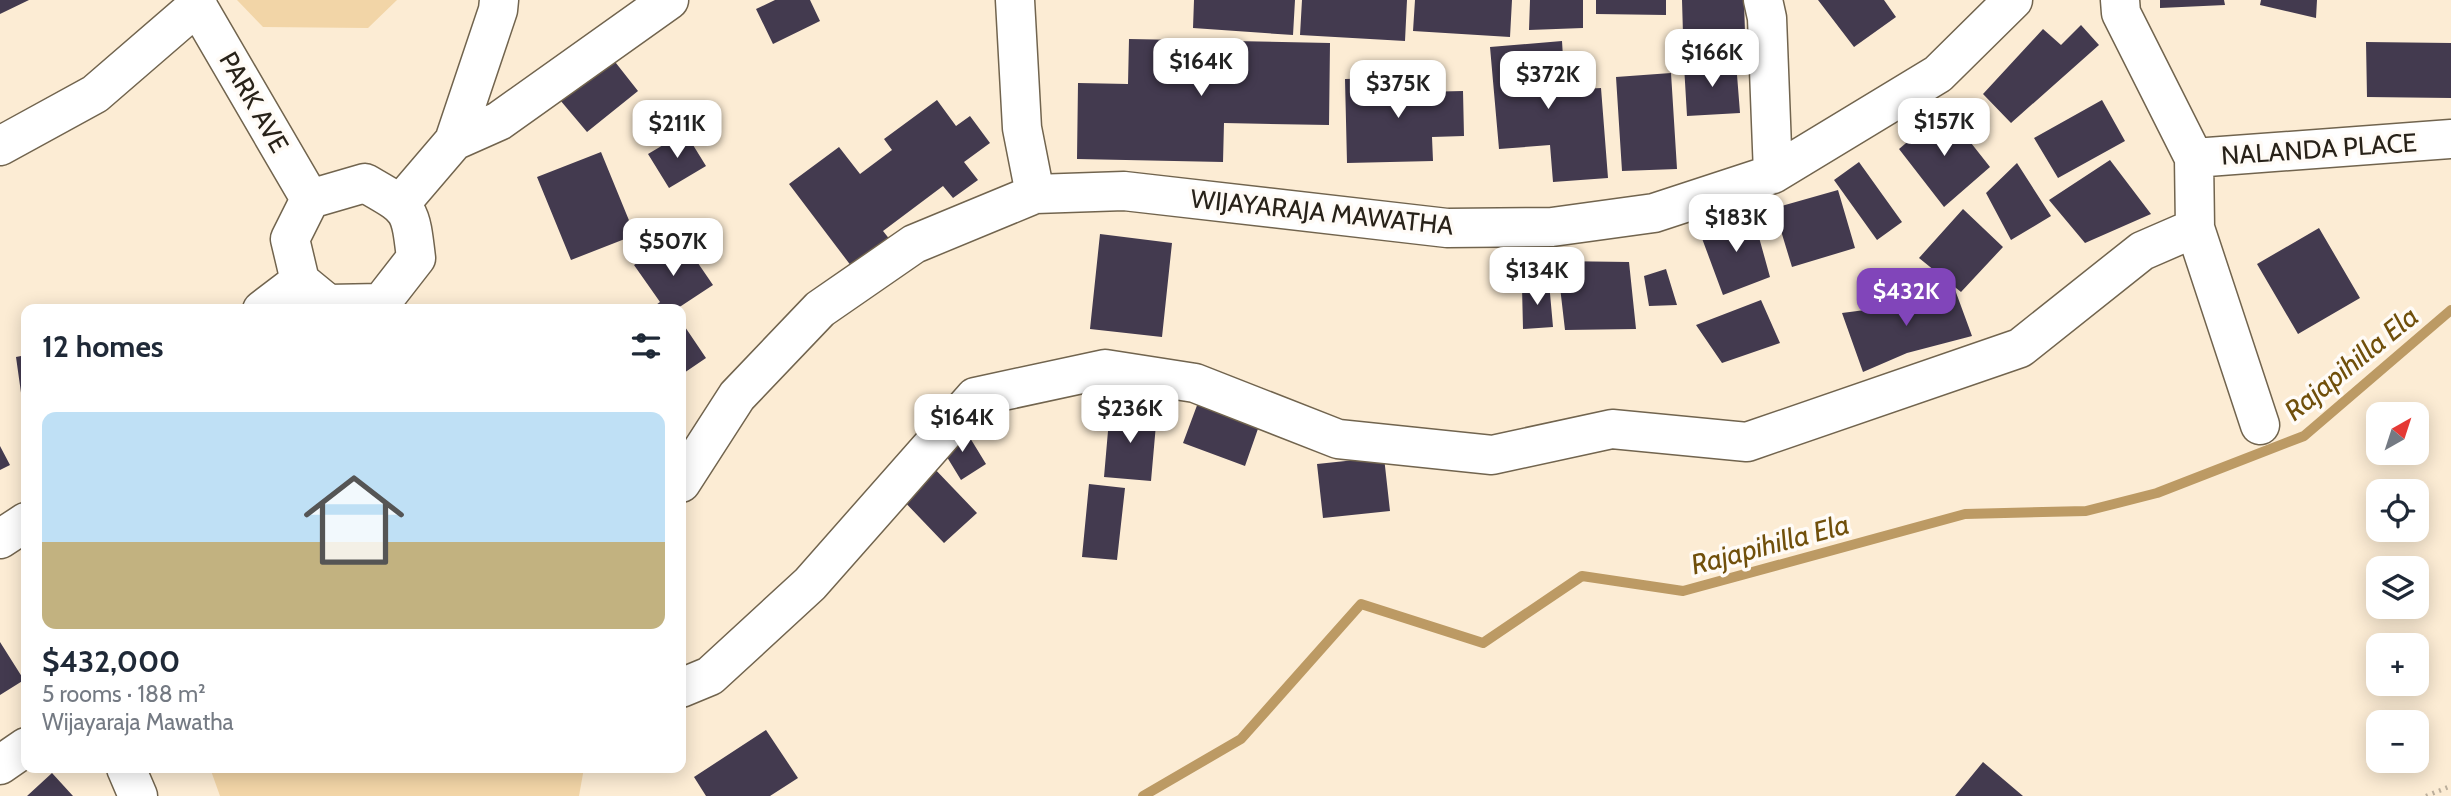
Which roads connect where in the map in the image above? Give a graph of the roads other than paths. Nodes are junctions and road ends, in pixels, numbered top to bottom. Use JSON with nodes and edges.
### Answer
{"nodes":[{"id":1,"x":499,"y":0,"type":"edge"},
{"id":2,"x":668,"y":0,"type":"edge"},
{"id":3,"x":1015,"y":0,"type":"edge"},
{"id":4,"x":1763,"y":0,"type":"edge"},
{"id":5,"x":2013,"y":0,"type":"edge"},
{"id":6,"x":2120,"y":0,"type":"edge"},
{"id":7,"x":196,"y":3,"type":"edge"},
{"id":8,"x":2451,"y":139,"type":"edge"},
{"id":9,"x":454,"y":141,"type":"junction"},
{"id":10,"x":0,"y":146,"type":"edge"},
{"id":11,"x":2194,"y":158,"type":"junction"},
{"id":12,"x":1773,"y":174,"type":"junction"},
{"id":13,"x":1035,"y":194,"type":"junction"},
{"id":14,"x":310,"y":200,"type":"junction"},
{"id":15,"x":401,"y":203,"type":"junction"},
{"id":16,"x":2195,"y":228,"type":"junction"},
{"id":17,"x":300,"y":281,"type":"junction"},
{"id":18,"x":270,"y":304,"type":"edge"},
{"id":19,"x":328,"y":304,"type":"edge"},
{"id":20,"x":384,"y":304,"type":"edge"},
{"id":21,"x":2260,"y":425,"type":"dead end"},
{"id":22,"x":686,"y":475,"type":"edge"},
{"id":23,"x":21,"y":525,"type":"edge"},
{"id":24,"x":0,"y":539,"type":"edge"},
{"id":25,"x":686,"y":686,"type":"edge"},
{"id":26,"x":21,"y":750,"type":"edge"},
{"id":27,"x":0,"y":765,"type":"edge"},
{"id":28,"x":128,"y":773,"type":"edge"},
{"id":29,"x":138,"y":796,"type":"edge"}],
"edges":[{"from":1,"to":9,"type":"street"},
{"from":2,"to":9,"type":"street"},
{"from":3,"to":13,"type":"street"},
{"from":4,"to":12,"type":"street"},
{"from":5,"to":12,"type":"street","name":"WIJAYARAJA MAWATHA"},
{"from":6,"to":11,"type":"street","name":"NALANDA PLACE"},
{"from":7,"to":10,"type":"street"},
{"from":7,"to":14,"type":"street","name":"PARK AVE"},
{"from":8,"to":11,"type":"street","name":"NALANDA PLACE"},
{"from":9,"to":15,"type":"street"},
{"from":11,"to":16,"type":"street"},
{"from":12,"to":13,"type":"street","name":"WIJAYARAJA MAWATHA"},
{"from":13,"to":22,"type":"street","name":"WIJAYARAJA MAWATHA"},
{"from":14,"to":15,"type":"street"},
{"from":14,"to":17,"type":"street"},
{"from":15,"to":20,"type":"street"},
{"from":16,"to":21,"type":"street"},
{"from":16,"to":25,"type":"street"},
{"from":17,"to":18,"type":"street"},
{"from":17,"to":19,"type":"street"},
{"from":23,"to":24,"type":"street"},
{"from":26,"to":27,"type":"street"},
{"from":28,"to":29,"type":"street"}]}
